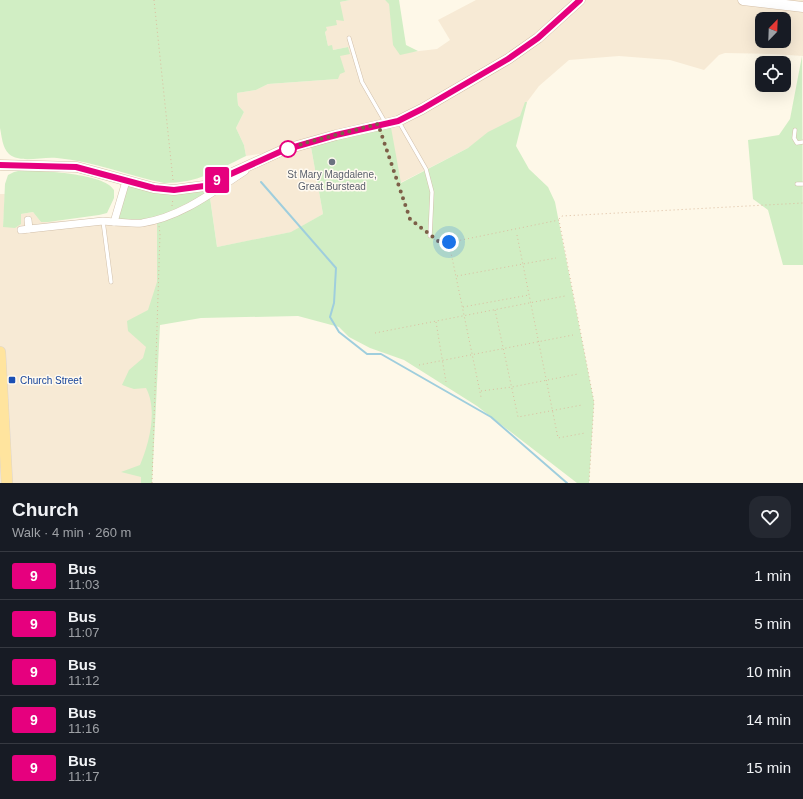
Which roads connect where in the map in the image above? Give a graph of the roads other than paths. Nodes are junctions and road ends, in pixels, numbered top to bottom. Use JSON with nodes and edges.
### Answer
{"nodes":[{"id":1,"x":580,"y":0,"type":"edge"},
{"id":2,"x":743,"y":0,"type":"edge"},
{"id":3,"x":803,"y":7,"type":"edge"},
{"id":4,"x":349,"y":38,"type":"dead end"},
{"id":5,"x":398,"y":121,"type":"junction"},
{"id":6,"x":382,"y":123,"type":"junction"},
{"id":7,"x":795,"y":130,"type":"dead end"},
{"id":8,"x":803,"y":142,"type":"edge"},
{"id":9,"x":256,"y":162,"type":"junction"},
{"id":10,"x":0,"y":165,"type":"edge"},
{"id":11,"x":126,"y":181,"type":"junction"},
{"id":12,"x":797,"y":184,"type":"dead end"},
{"id":13,"x":803,"y":184,"type":"edge"},
{"id":14,"x":28,"y":220,"type":"dead end"},
{"id":15,"x":103,"y":221,"type":"junction"},
{"id":16,"x":114,"y":222,"type":"junction"},
{"id":17,"x":30,"y":229,"type":"junction"},
{"id":18,"x":21,"y":230,"type":"dead end"},
{"id":19,"x":430,"y":236,"type":"road end"},
{"id":20,"x":111,"y":282,"type":"dead end"},
{"id":21,"x":0,"y":352,"type":"edge"},
{"id":22,"x":2,"y":395,"type":"edge"},
{"id":23,"x":7,"y":483,"type":"edge"}],
"edges":[{"from":1,"to":5,"type":"street"},
{"from":2,"to":3,"type":"street"},
{"from":4,"to":6,"type":"lane"},
{"from":5,"to":6,"type":"street"},
{"from":5,"to":19,"type":"lane"},
{"from":6,"to":9,"type":"street"},
{"from":7,"to":8,"type":"lane"},
{"from":9,"to":11,"type":"street"},
{"from":9,"to":16,"type":"street"},
{"from":10,"to":11,"type":"street"},
{"from":11,"to":16,"type":"street"},
{"from":12,"to":13,"type":"lane"},
{"from":14,"to":17,"type":"street"},
{"from":15,"to":16,"type":"street"},
{"from":15,"to":17,"type":"street"},
{"from":15,"to":20,"type":"lane"},
{"from":17,"to":18,"type":"street"},
{"from":21,"to":22,"type":"main road"},
{"from":22,"to":23,"type":"main road"}]}
